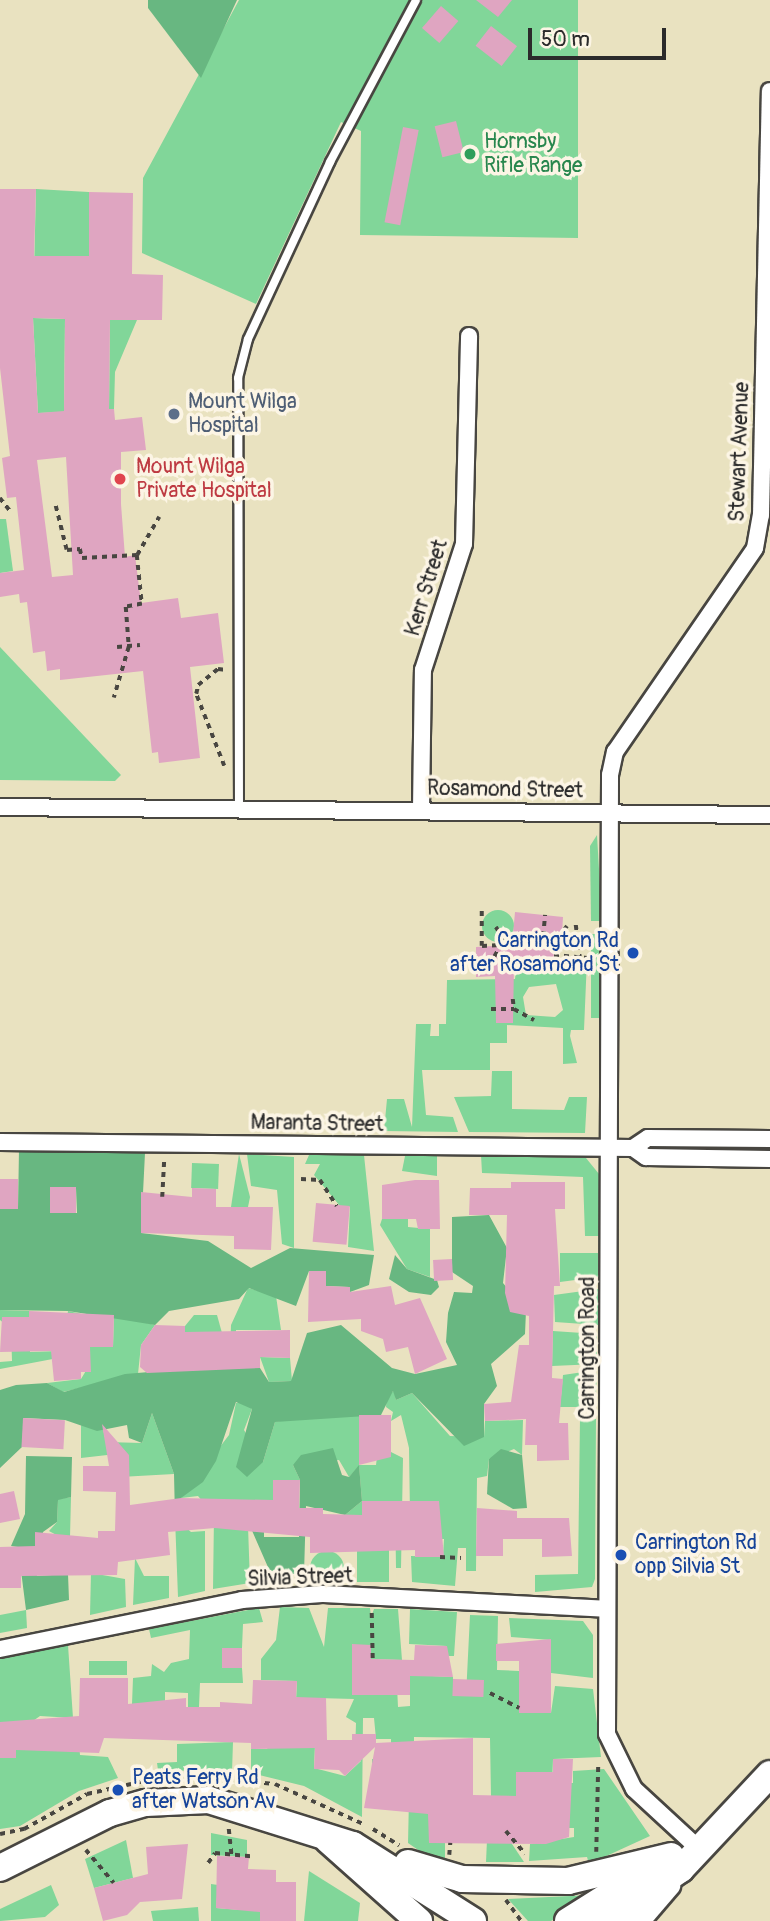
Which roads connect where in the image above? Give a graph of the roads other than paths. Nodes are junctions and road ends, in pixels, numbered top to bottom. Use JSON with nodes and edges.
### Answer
{"nodes":[{"id":1,"x":416,"y":0,"type":"edge"},
{"id":2,"x":770,"y":91,"type":"edge"},
{"id":3,"x":469,"y":336,"type":"dead end"},
{"id":4,"x":0,"y":807,"type":"edge"},
{"id":5,"x":421,"y":809,"type":"junction"},
{"id":6,"x":239,"y":811,"type":"junction"},
{"id":7,"x":612,"y":813,"type":"junction"},
{"id":8,"x":770,"y":815,"type":"edge"},
{"id":9,"x":770,"y":1139,"type":"edge"},
{"id":10,"x":0,"y":1142,"type":"edge"},
{"id":11,"x":633,"y":1148,"type":"junction"},
{"id":12,"x":611,"y":1149,"type":"junction"},
{"id":13,"x":770,"y":1159,"type":"edge"},
{"id":14,"x":607,"y":1609,"type":"junction"},
{"id":15,"x":0,"y":1648,"type":"edge"},
{"id":16,"x":770,"y":1774,"type":"edge"},
{"id":17,"x":327,"y":1839,"type":"junction"},
{"id":18,"x":353,"y":1845,"type":"junction"},
{"id":19,"x":698,"y":1847,"type":"junction"},
{"id":20,"x":676,"y":1862,"type":"junction"},
{"id":21,"x":0,"y":1868,"type":"edge"},
{"id":22,"x":419,"y":1921,"type":"edge"},
{"id":23,"x":473,"y":1921,"type":"edge"},
{"id":24,"x":568,"y":1921,"type":"edge"},
{"id":25,"x":605,"y":1921,"type":"edge"},
{"id":26,"x":637,"y":1921,"type":"edge"}],
"edges":[{"from":1,"to":6,"type":"lane"},
{"from":2,"to":7,"type":"street","name":"Stewart Avenue"},
{"from":3,"to":5,"type":"street","name":"Kerr Street"},
{"from":4,"to":6,"type":"street","name":"Rosamond Street"},
{"from":5,"to":6,"type":"street","name":"Rosamond Street"},
{"from":5,"to":7,"type":"street","name":"Rosamond Street"},
{"from":7,"to":8,"type":"street","name":"Rosamond Street"},
{"from":7,"to":12,"type":"street","name":"Carrington Road"},
{"from":9,"to":11,"type":"street","name":"Maranta Street"},
{"from":10,"to":12,"type":"street","name":"Maranta Street"},
{"from":11,"to":12,"type":"street","name":"Maranta Street"},
{"from":11,"to":13,"type":"street","name":"Maranta Street"},
{"from":12,"to":14,"type":"street","name":"Carrington Road"},
{"from":14,"to":15,"type":"street","name":"Silvia Street"},
{"from":14,"to":19,"type":"street","name":"Carrington Road"},
{"from":16,"to":19,"type":"main road"},
{"from":17,"to":18,"type":"main road"},
{"from":17,"to":21,"type":"main road"},
{"from":17,"to":22,"type":"main road"},
{"from":18,"to":20,"type":"main road"},
{"from":18,"to":23,"type":"main road"},
{"from":19,"to":20,"type":"main road"},
{"from":20,"to":24,"type":"main road"},
{"from":20,"to":25,"type":"main road"},
{"from":20,"to":26,"type":"main road"}]}
